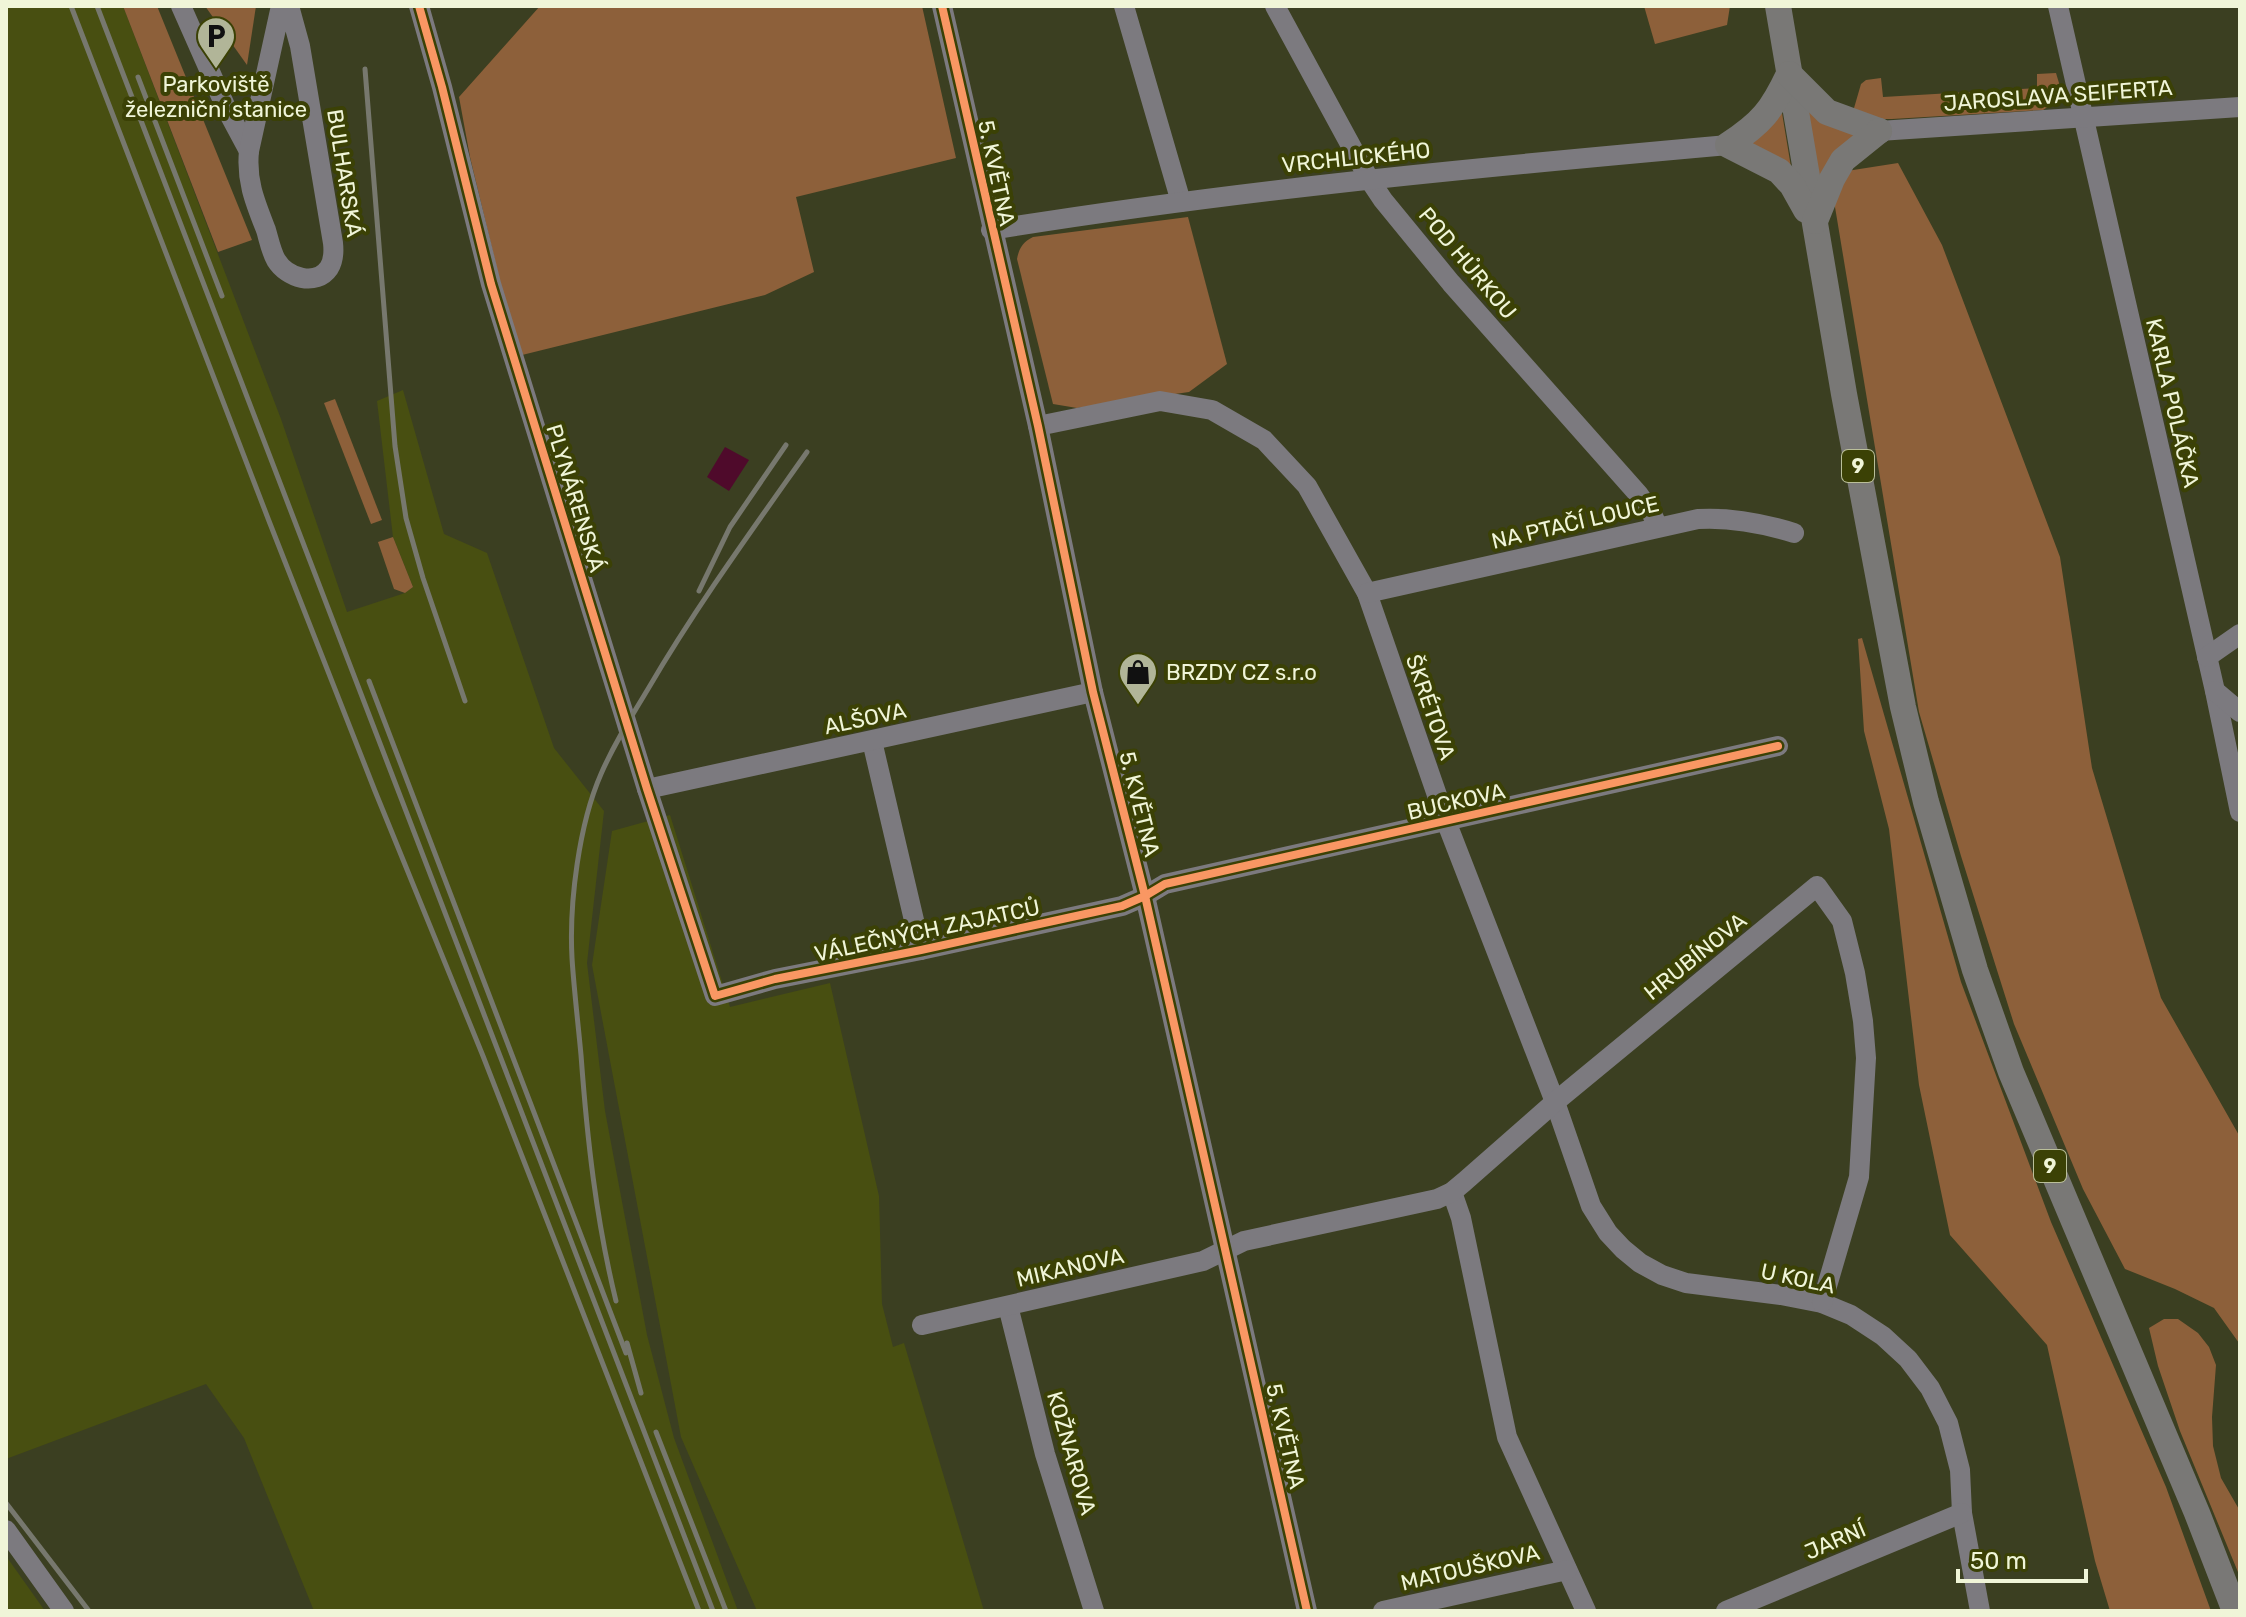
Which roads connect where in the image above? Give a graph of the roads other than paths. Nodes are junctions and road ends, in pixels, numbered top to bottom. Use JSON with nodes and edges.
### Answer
{"nodes":[{"id":1,"x":181,"y":6,"type":"edge"},
{"id":2,"x":281,"y":6,"type":"edge"},
{"id":3,"x":289,"y":6,"type":"edge"},
{"id":4,"x":419,"y":6,"type":"edge"},
{"id":5,"x":942,"y":6,"type":"edge"},
{"id":6,"x":1124,"y":6,"type":"edge"},
{"id":7,"x":1275,"y":6,"type":"edge"},
{"id":8,"x":1778,"y":6,"type":"edge"},
{"id":9,"x":2058,"y":6,"type":"edge"},
{"id":10,"x":1789,"y":74,"type":"junction"},
{"id":11,"x":2240,"y":107,"type":"edge"},
{"id":12,"x":2083,"y":117,"type":"junction"},
{"id":13,"x":1879,"y":131,"type":"junction"},
{"id":14,"x":1728,"y":145,"type":"junction"},
{"id":15,"x":249,"y":151,"type":"junction"},
{"id":16,"x":1369,"y":179,"type":"junction"},
{"id":17,"x":1181,"y":202,"type":"junction"},
{"id":18,"x":1814,"y":224,"type":"junction"},
{"id":19,"x":991,"y":230,"type":"junction"},
{"id":20,"x":1038,"y":426,"type":"junction"},
{"id":21,"x":1658,"y":527,"type":"junction"},
{"id":22,"x":1794,"y":533,"type":"dead end"},
{"id":23,"x":1367,"y":593,"type":"junction"},
{"id":24,"x":2240,"y":634,"type":"edge"},
{"id":25,"x":2207,"y":657,"type":"junction"},
{"id":26,"x":2215,"y":691,"type":"junction"},
{"id":27,"x":1093,"y":692,"type":"junction"},
{"id":28,"x":2240,"y":712,"type":"edge"},
{"id":29,"x":872,"y":741,"type":"junction"},
{"id":30,"x":1778,"y":746,"type":"dead end"},
{"id":31,"x":647,"y":789,"type":"junction"},
{"id":32,"x":2240,"y":812,"type":"edge"},
{"id":33,"x":1446,"y":821,"type":"junction"},
{"id":34,"x":1145,"y":896,"type":"junction"},
{"id":35,"x":921,"y":950,"type":"junction"},
{"id":36,"x":715,"y":996,"type":"joint"},
{"id":37,"x":1555,"y":1102,"type":"junction"},
{"id":38,"x":1452,"y":1192,"type":"junction"},
{"id":39,"x":1226,"y":1249,"type":"junction"},
{"id":40,"x":1640,"y":1263,"type":"joint"},
{"id":41,"x":1822,"y":1303,"type":"junction"},
{"id":42,"x":1008,"y":1306,"type":"junction"},
{"id":43,"x":922,"y":1325,"type":"dead end"},
{"id":44,"x":1962,"y":1513,"type":"junction"},
{"id":45,"x":6,"y":1530,"type":"edge"},
{"id":46,"x":1567,"y":1570,"type":"junction"},
{"id":47,"x":1774,"y":1602,"type":"edge"},
{"id":48,"x":64,"y":1611,"type":"edge"},
{"id":49,"x":1094,"y":1611,"type":"edge"},
{"id":50,"x":1307,"y":1611,"type":"edge"},
{"id":51,"x":1383,"y":1611,"type":"edge"},
{"id":52,"x":1586,"y":1611,"type":"edge"},
{"id":53,"x":1726,"y":1611,"type":"edge"},
{"id":54,"x":1980,"y":1611,"type":"edge"},
{"id":55,"x":2235,"y":1611,"type":"edge"}],
"edges":[{"from":1,"to":15,"type":"street","name":"BULHARSKÁ"},
{"from":2,"to":15,"type":"street","name":"BULHARSKÁ"},
{"from":3,"to":15,"type":"street","name":"BULHARSKÁ"},
{"from":4,"to":31,"type":"street","name":"PLYNÁRENSKÁ"},
{"from":5,"to":19,"type":"street","name":"5. KVĚTNA"},
{"from":6,"to":17,"type":"street"},
{"from":7,"to":16,"type":"street","name":"POD HŮRKOU"},
{"from":8,"to":10,"type":"main road","number":"9"},
{"from":9,"to":12,"type":"street","name":"KARLA POLÁČKA"},
{"from":10,"to":13,"type":"main road"},
{"from":10,"to":14,"type":"main road"},
{"from":10,"to":18,"type":"main road","number":"9"},
{"from":11,"to":12,"type":"street","name":"JAROSLAVA SEIFERTA"},
{"from":12,"to":13,"type":"street","name":"JAROSLAVA SEIFERTA"},
{"from":12,"to":25,"type":"street","name":"KARLA POLÁČKA"},
{"from":13,"to":18,"type":"main road"},
{"from":14,"to":16,"type":"street","name":"VRCHLICKÉHO"},
{"from":14,"to":18,"type":"main road"},
{"from":16,"to":17,"type":"street","name":"VRCHLICKÉHO"},
{"from":16,"to":21,"type":"street","name":"POD HŮRKOU"},
{"from":17,"to":19,"type":"street","name":"VRCHLICKÉHO"},
{"from":18,"to":55,"type":"main road","number":"9"},
{"from":19,"to":20,"type":"street","name":"5. KVĚTNA"},
{"from":20,"to":23,"type":"street","name":"ŠKRÉTOVA"},
{"from":20,"to":27,"type":"street","name":"5. KVĚTNA"},
{"from":21,"to":22,"type":"street","name":"NA PTAČÍ LOUCE"},
{"from":21,"to":23,"type":"street","name":"NA PTAČÍ LOUCE"},
{"from":23,"to":33,"type":"street","name":"ŠKRÉTOVA"},
{"from":24,"to":25,"type":"street"},
{"from":25,"to":26,"type":"street","name":"KARLA POLÁČKA"},
{"from":26,"to":28,"type":"street"},
{"from":26,"to":32,"type":"street","name":"KARLA POLÁČKA"},
{"from":27,"to":29,"type":"street","name":"ALŠOVA"},
{"from":27,"to":34,"type":"street","name":"5. KVĚTNA"},
{"from":29,"to":31,"type":"street","name":"ALŠOVA"},
{"from":29,"to":35,"type":"street"},
{"from":30,"to":33,"type":"street","name":"BUCKOVA"},
{"from":31,"to":36,"type":"street","name":"PLYNÁRENSKÁ"},
{"from":33,"to":34,"type":"street","name":"BUCKOVA"},
{"from":33,"to":37,"type":"street","name":"ŠKRÉTOVA"},
{"from":34,"to":35,"type":"street","name":"VÁLEČNÝCH ZAJATCŮ"},
{"from":34,"to":39,"type":"street","name":"5. KVĚTNA"},
{"from":35,"to":36,"type":"street","name":"VÁLEČNÝCH ZAJATCŮ"},
{"from":37,"to":38,"type":"street","name":"HRUBÍNOVA"},
{"from":37,"to":40,"type":"street","name":"ŠKRÉTOVA"},
{"from":37,"to":41,"type":"street","name":"HRUBÍNOVA"},
{"from":38,"to":39,"type":"street","name":"HRUBÍNOVA"},
{"from":38,"to":46,"type":"street"},
{"from":39,"to":42,"type":"street","name":"MIKANOVA"},
{"from":39,"to":50,"type":"street","name":"5. KVĚTNA"},
{"from":40,"to":41,"type":"street","name":"U KOLA"},
{"from":41,"to":44,"type":"street","name":"U KOLA"},
{"from":42,"to":43,"type":"street","name":"MIKANOVA"},
{"from":42,"to":49,"type":"street","name":"KOŽNAROVA"},
{"from":44,"to":47,"type":"street","name":"JARNÍ"},
{"from":44,"to":54,"type":"street","name":"U KOLA"},
{"from":45,"to":48,"type":"street"},
{"from":46,"to":51,"type":"street","name":"MATOUŠKOVA"},
{"from":46,"to":52,"type":"street"},
{"from":47,"to":53,"type":"street","name":"JARNÍ"}]}
